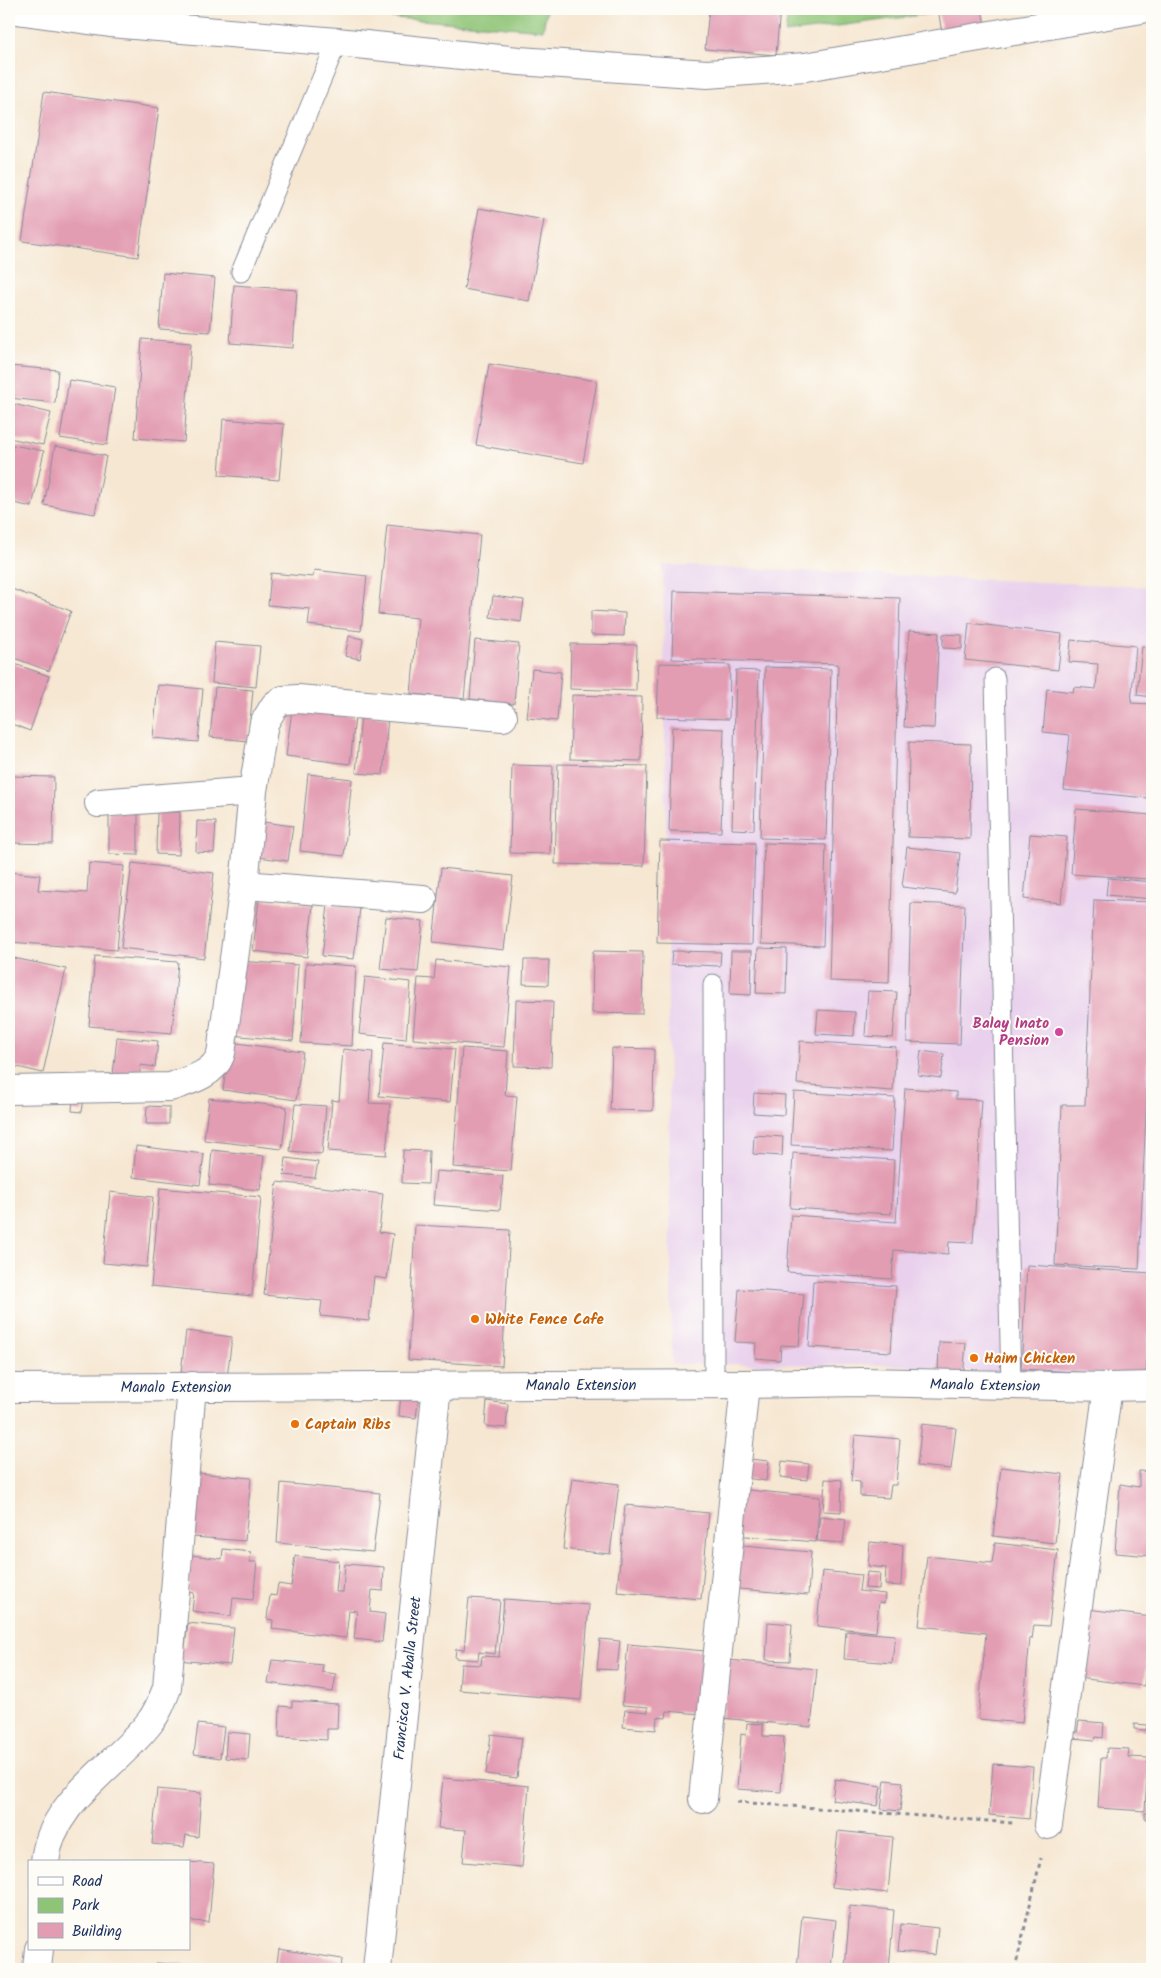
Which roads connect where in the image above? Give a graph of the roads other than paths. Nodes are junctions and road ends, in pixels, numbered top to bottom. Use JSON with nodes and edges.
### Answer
{"nodes":[{"id":1,"x":9,"y":9,"type":"edge"},
{"id":2,"x":1142,"y":9,"type":"edge"},
{"id":3,"x":338,"y":42,"type":"junction"},
{"id":4,"x":241,"y":272,"type":"dead end"},
{"id":5,"x":995,"y":678,"type":"dead end"},
{"id":6,"x":504,"y":717,"type":"dead end"},
{"id":7,"x":253,"y":791,"type":"junction"},
{"id":8,"x":99,"y":802,"type":"dead end"},
{"id":9,"x":244,"y":885,"type":"junction"},
{"id":10,"x":423,"y":899,"type":"dead end"},
{"id":11,"x":713,"y":984,"type":"dead end"},
{"id":12,"x":9,"y":1090,"type":"edge"},
{"id":13,"x":714,"y":1384,"type":"junction"},
{"id":14,"x":745,"y":1384,"type":"junction"},
{"id":15,"x":192,"y":1386,"type":"junction"},
{"id":16,"x":437,"y":1386,"type":"junction"},
{"id":17,"x":1011,"y":1386,"type":"junction"},
{"id":18,"x":1152,"y":1386,"type":"edge"},
{"id":19,"x":1108,"y":1387,"type":"junction"},
{"id":20,"x":9,"y":1388,"type":"edge"},
{"id":21,"x":703,"y":1799,"type":"road end"},
{"id":22,"x":1048,"y":1826,"type":"road end"},
{"id":23,"x":45,"y":1860,"type":"edge"},
{"id":24,"x":39,"y":1950,"type":"edge"},
{"id":25,"x":37,"y":1969,"type":"edge"},
{"id":26,"x":377,"y":1969,"type":"edge"}],
"edges":[{"from":1,"to":3,"type":"street"},
{"from":2,"to":3,"type":"street"},
{"from":3,"to":4,"type":"lane"},
{"from":5,"to":17,"type":"lane"},
{"from":6,"to":7,"type":"street"},
{"from":7,"to":8,"type":"street"},
{"from":7,"to":9,"type":"street"},
{"from":9,"to":10,"type":"street"},
{"from":9,"to":12,"type":"street"},
{"from":11,"to":13,"type":"lane"},
{"from":13,"to":14,"type":"street","name":"Manalo Extension"},
{"from":13,"to":16,"type":"street","name":"Manalo Extension"},
{"from":14,"to":17,"type":"street","name":"Manalo Extension"},
{"from":14,"to":21,"type":"street"},
{"from":15,"to":16,"type":"street","name":"Manalo Extension"},
{"from":15,"to":20,"type":"street","name":"Manalo Extension"},
{"from":15,"to":23,"type":"street"},
{"from":16,"to":26,"type":"street","name":"Francisca V. Aballa Street"},
{"from":17,"to":19,"type":"street","name":"Manalo Extension"},
{"from":18,"to":19,"type":"street","name":"Manalo Extension"},
{"from":19,"to":22,"type":"street"},
{"from":24,"to":25,"type":"street"}]}
